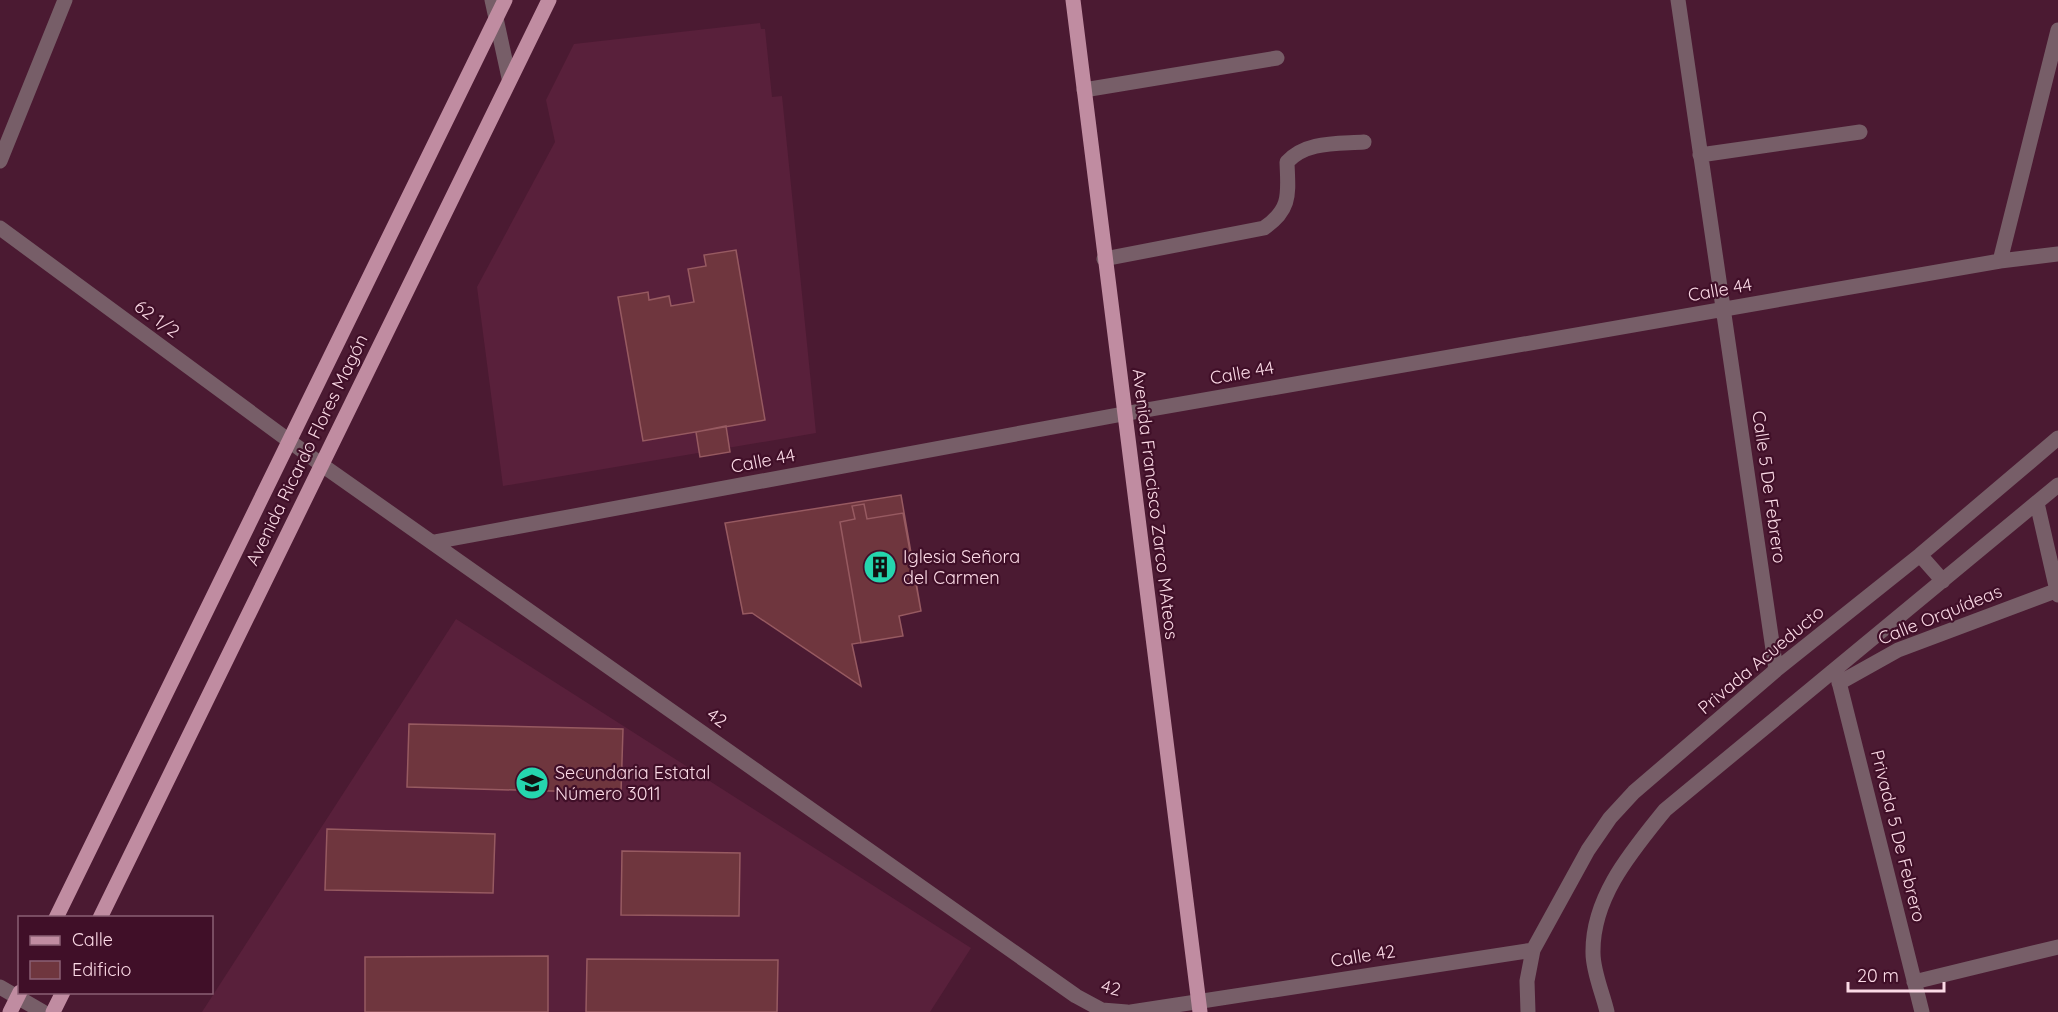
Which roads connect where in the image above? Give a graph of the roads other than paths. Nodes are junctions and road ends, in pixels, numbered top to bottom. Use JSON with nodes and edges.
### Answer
{"nodes":[{"id":1,"x":65,"y":0,"type":"edge"},
{"id":2,"x":492,"y":0,"type":"edge"},
{"id":3,"x":505,"y":0,"type":"edge"},
{"id":4,"x":549,"y":0,"type":"edge"},
{"id":5,"x":1073,"y":0,"type":"edge"},
{"id":6,"x":1678,"y":0,"type":"edge"},
{"id":7,"x":494,"y":22,"type":"junction"},
{"id":8,"x":2058,"y":30,"type":"edge"},
{"id":9,"x":1277,"y":58,"type":"dead end"},
{"id":10,"x":509,"y":78,"type":"junction"},
{"id":11,"x":1084,"y":90,"type":"junction"},
{"id":12,"x":1860,"y":132,"type":"dead end"},
{"id":13,"x":1364,"y":142,"type":"dead end"},
{"id":14,"x":1700,"y":155,"type":"junction"},
{"id":15,"x":0,"y":161,"type":"edge"},
{"id":16,"x":0,"y":228,"type":"edge"},
{"id":17,"x":2058,"y":254,"type":"edge"},
{"id":18,"x":1104,"y":259,"type":"junction"},
{"id":19,"x":2001,"y":261,"type":"junction"},
{"id":20,"x":1724,"y":310,"type":"junction"},
{"id":21,"x":1124,"y":414,"type":"junction"},
{"id":22,"x":2058,"y":438,"type":"edge"},
{"id":23,"x":291,"y":442,"type":"junction"},
{"id":24,"x":322,"y":465,"type":"junction"},
{"id":25,"x":2058,"y":485,"type":"edge"},
{"id":26,"x":2037,"y":503,"type":"junction"},
{"id":27,"x":434,"y":542,"type":"junction"},
{"id":28,"x":1920,"y":555,"type":"junction"},
{"id":29,"x":1943,"y":581,"type":"junction"},
{"id":30,"x":2058,"y":592,"type":"edge"},
{"id":31,"x":1776,"y":670,"type":"junction"},
{"id":32,"x":1837,"y":676,"type":"junction"},
{"id":33,"x":57,"y":916,"type":"edge"},
{"id":34,"x":101,"y":916,"type":"edge"},
{"id":35,"x":2058,"y":947,"type":"edge"},
{"id":36,"x":1533,"y":950,"type":"junction"},
{"id":37,"x":1914,"y":982,"type":"junction"},
{"id":38,"x":0,"y":987,"type":"edge"},
{"id":39,"x":62,"y":994,"type":"edge"},
{"id":40,"x":18,"y":995,"type":"edge"},
{"id":41,"x":1200,"y":1007,"type":"edge"},
{"id":42,"x":10,"y":1012,"type":"edge"},
{"id":43,"x":43,"y":1012,"type":"edge"},
{"id":44,"x":53,"y":1012,"type":"edge"},
{"id":45,"x":1129,"y":1012,"type":"edge"},
{"id":46,"x":1528,"y":1012,"type":"edge"},
{"id":47,"x":1607,"y":1012,"type":"edge"},
{"id":48,"x":1922,"y":1012,"type":"edge"}],
"edges":[{"from":1,"to":15,"type":"street"},
{"from":2,"to":7,"type":"street"},
{"from":3,"to":7,"type":"main road","name":"Avenida Ricardo Flores Magón"},
{"from":4,"to":10,"type":"main road","name":"Avenida Ricardo Flores Magón"},
{"from":5,"to":11,"type":"main road","name":"Avenida Francisco Zarco MAteos"},
{"from":6,"to":14,"type":"street","name":"Calle 5 De Febrero"},
{"from":7,"to":10,"type":"street"},
{"from":7,"to":23,"type":"main road","name":"Avenida Ricardo Flores Magón"},
{"from":8,"to":19,"type":"street"},
{"from":9,"to":11,"type":"street"},
{"from":10,"to":24,"type":"main road","name":"Avenida Ricardo Flores Magón"},
{"from":11,"to":18,"type":"main road","name":"Avenida Francisco Zarco MAteos"},
{"from":12,"to":14,"type":"street"},
{"from":13,"to":18,"type":"street"},
{"from":14,"to":20,"type":"street","name":"Calle 5 De Febrero"},
{"from":16,"to":23,"type":"street","name":"62 1/2"},
{"from":17,"to":19,"type":"street","name":"Calle 44"},
{"from":18,"to":21,"type":"main road","name":"Avenida Francisco Zarco MAteos"},
{"from":19,"to":20,"type":"street","name":"Calle 44"},
{"from":20,"to":21,"type":"street","name":"Calle 44"},
{"from":20,"to":31,"type":"street","name":"Calle 5 De Febrero"},
{"from":21,"to":27,"type":"street","name":"Calle 44"},
{"from":21,"to":41,"type":"main road","name":"Avenida Francisco Zarco MAteos"},
{"from":22,"to":28,"type":"street","name":"Privada Acueducto"},
{"from":23,"to":24,"type":"street","name":"42"},
{"from":23,"to":33,"type":"main road","name":"Avenida Ricardo Flores Magón"},
{"from":24,"to":27,"type":"street","name":"42"},
{"from":24,"to":34,"type":"main road","name":"Avenida Ricardo Flores Magón"},
{"from":25,"to":26,"type":"street"},
{"from":26,"to":29,"type":"street"},
{"from":26,"to":30,"type":"street"},
{"from":27,"to":45,"type":"street","name":"42"},
{"from":28,"to":29,"type":"street"},
{"from":28,"to":31,"type":"street","name":"Privada Acueducto"},
{"from":29,"to":32,"type":"street"},
{"from":30,"to":32,"type":"street","name":"Calle Orquídeas"},
{"from":31,"to":36,"type":"street","name":"Privada Acueducto"},
{"from":32,"to":37,"type":"street","name":"Privada 5 De Febrero"},
{"from":32,"to":47,"type":"street"},
{"from":35,"to":37,"type":"street"},
{"from":36,"to":41,"type":"street","name":"Calle 42"},
{"from":36,"to":46,"type":"street","name":"Privada Acueducto"},
{"from":37,"to":48,"type":"street","name":"Privada 5 De Febrero"},
{"from":38,"to":40,"type":"street"},
{"from":39,"to":44,"type":"main road"},
{"from":40,"to":42,"type":"main road"},
{"from":40,"to":43,"type":"street"},
{"from":41,"to":45,"type":"street","name":"42"}]}
